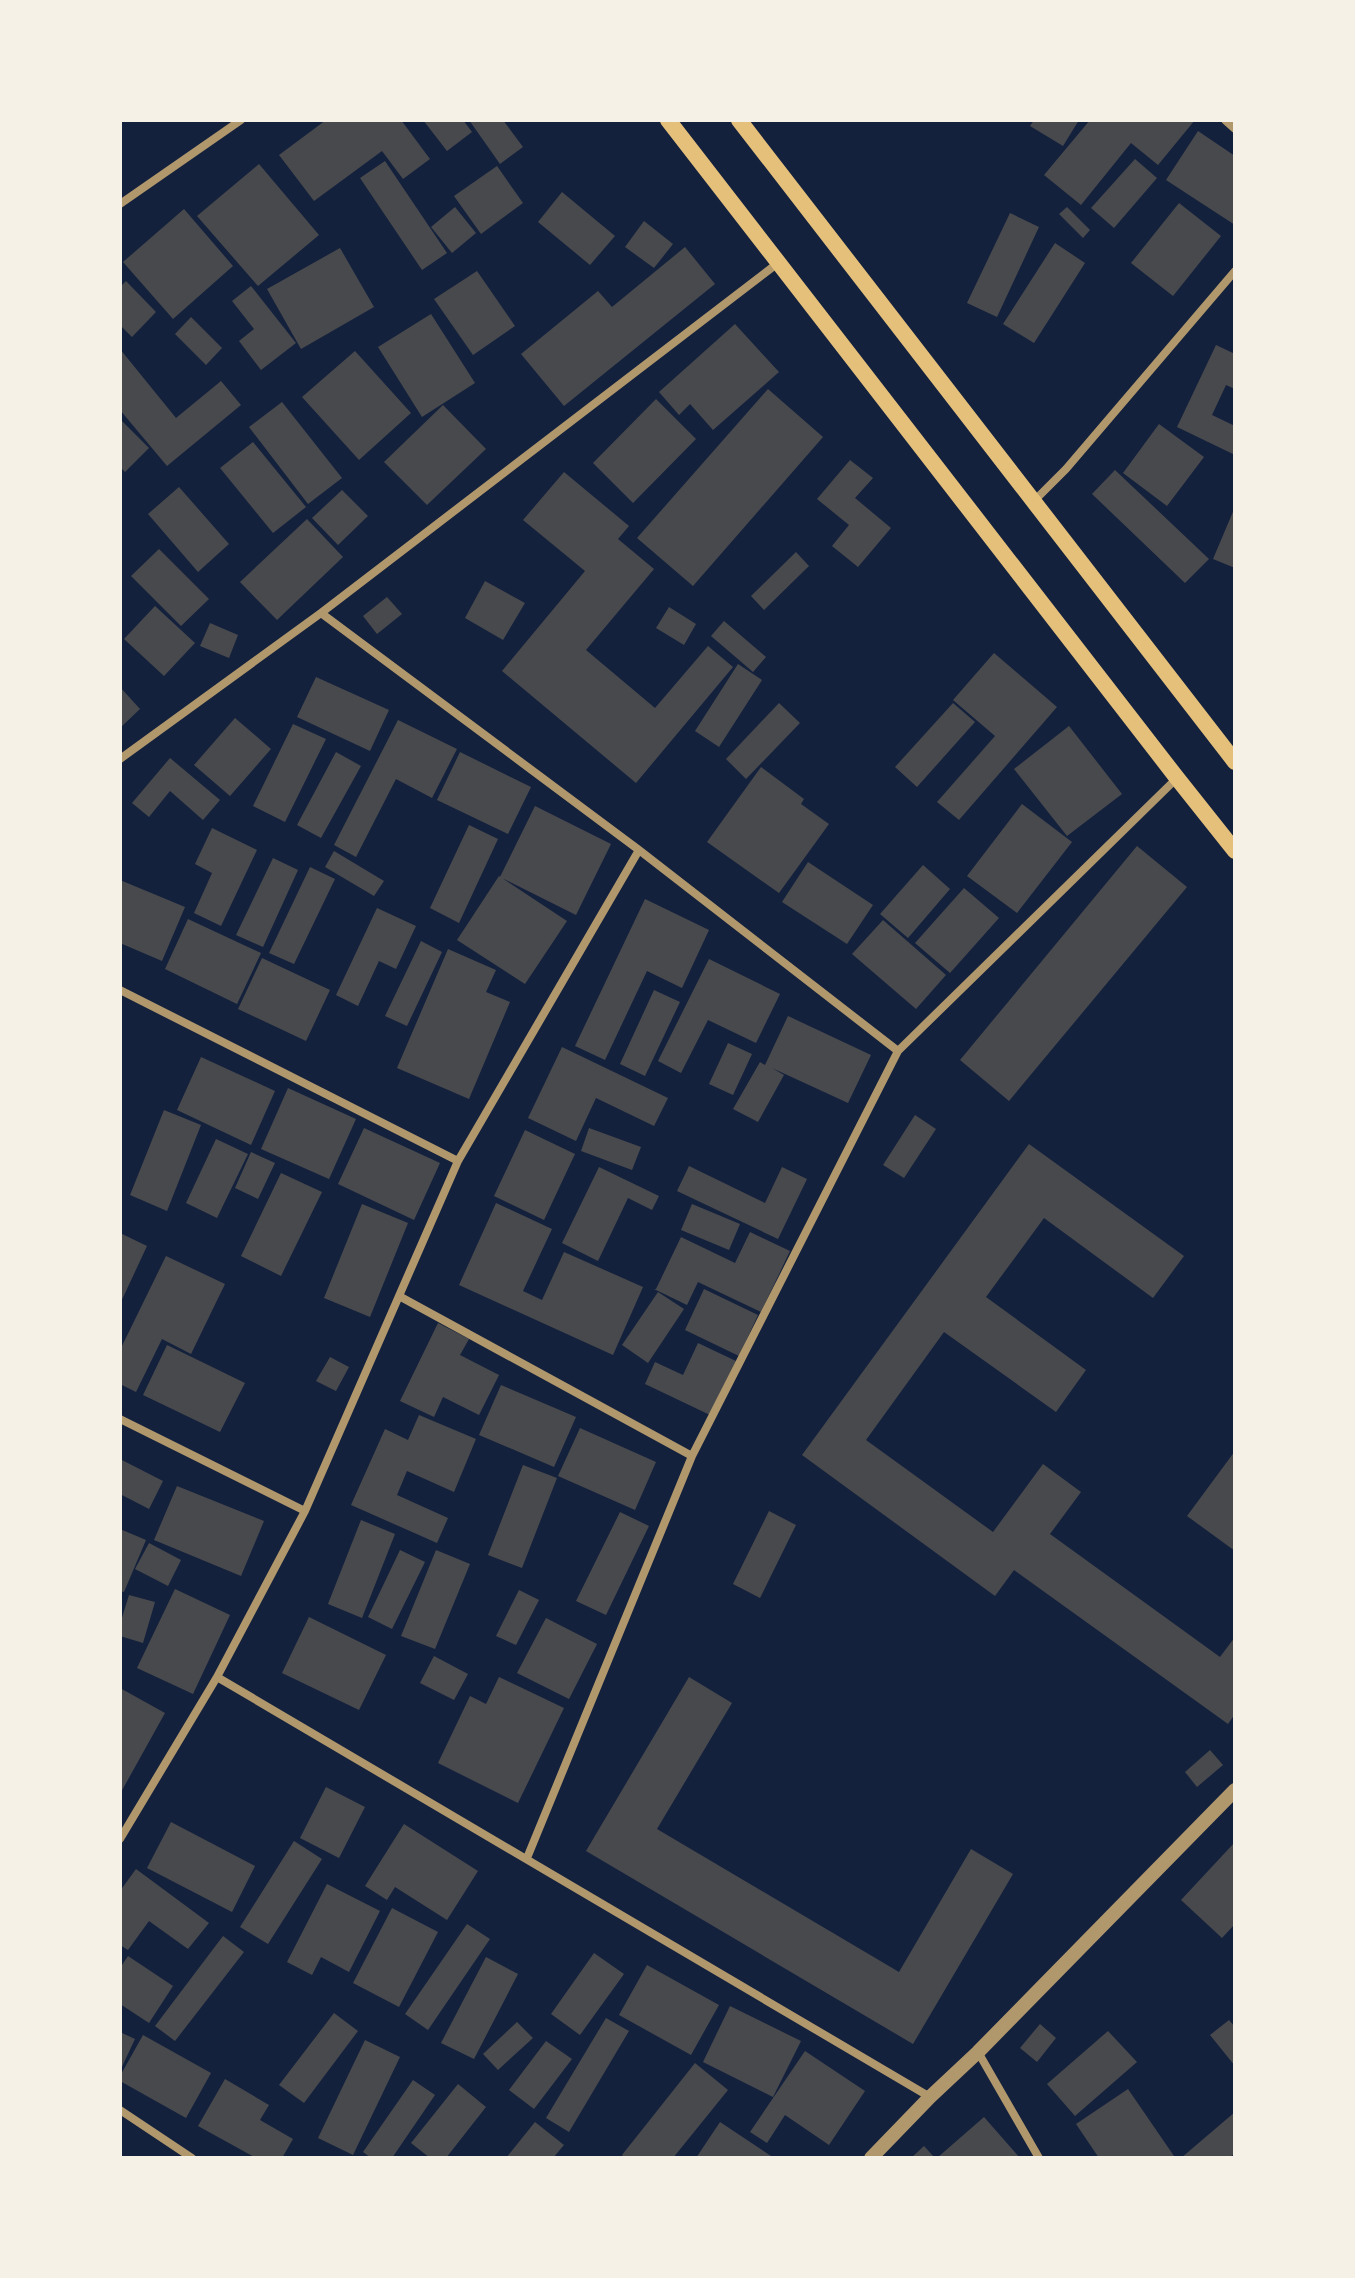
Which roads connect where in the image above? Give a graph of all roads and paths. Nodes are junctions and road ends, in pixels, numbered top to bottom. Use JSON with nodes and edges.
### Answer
{"nodes":[{"id":1,"x":241,"y":120,"type":"edge"},
{"id":2,"x":668,"y":120,"type":"edge"},
{"id":3,"x":739,"y":120,"type":"edge"},
{"id":4,"x":1225,"y":120,"type":"edge"},
{"id":5,"x":1235,"y":129,"type":"edge"},
{"id":6,"x":120,"y":204,"type":"edge"},
{"id":7,"x":778,"y":263,"type":"junction"},
{"id":8,"x":1235,"y":271,"type":"edge"},
{"id":9,"x":1033,"y":502,"type":"junction"},
{"id":10,"x":321,"y":613,"type":"junction"},
{"id":11,"x":120,"y":759,"type":"edge"},
{"id":12,"x":1235,"y":762,"type":"edge"},
{"id":13,"x":1177,"y":778,"type":"junction"},
{"id":14,"x":639,"y":850,"type":"junction"},
{"id":15,"x":1235,"y":851,"type":"edge"},
{"id":16,"x":120,"y":990,"type":"edge"},
{"id":17,"x":898,"y":1051,"type":"junction"},
{"id":18,"x":458,"y":1161,"type":"junction"},
{"id":19,"x":399,"y":1296,"type":"junction"},
{"id":20,"x":120,"y":1419,"type":"edge"},
{"id":21,"x":692,"y":1456,"type":"junction"},
{"id":22,"x":305,"y":1511,"type":"junction"},
{"id":23,"x":217,"y":1677,"type":"junction"},
{"id":24,"x":1235,"y":1790,"type":"edge"},
{"id":25,"x":120,"y":1839,"type":"edge"},
{"id":26,"x":527,"y":1858,"type":"junction"},
{"id":27,"x":978,"y":2052,"type":"junction"},
{"id":28,"x":930,"y":2097,"type":"junction"},
{"id":29,"x":120,"y":2110,"type":"edge"},
{"id":30,"x":192,"y":2158,"type":"edge"},
{"id":31,"x":871,"y":2158,"type":"edge"},
{"id":32,"x":1039,"y":2158,"type":"edge"}],
"edges":[{"from":1,"to":6,"type":"street"},
{"from":2,"to":7,"type":"main road"},
{"from":3,"to":9,"type":"main road"},
{"from":4,"to":5,"type":"street"},
{"from":7,"to":10,"type":"street"},
{"from":7,"to":13,"type":"main road"},
{"from":8,"to":9,"type":"street"},
{"from":9,"to":12,"type":"main road"},
{"from":10,"to":11,"type":"street"},
{"from":10,"to":14,"type":"street"},
{"from":13,"to":15,"type":"main road"},
{"from":13,"to":17,"type":"street"},
{"from":14,"to":17,"type":"street"},
{"from":14,"to":18,"type":"street"},
{"from":16,"to":18,"type":"street"},
{"from":17,"to":21,"type":"street"},
{"from":18,"to":19,"type":"street"},
{"from":19,"to":21,"type":"street"},
{"from":19,"to":22,"type":"street"},
{"from":20,"to":22,"type":"street"},
{"from":21,"to":26,"type":"street"},
{"from":22,"to":23,"type":"street"},
{"from":23,"to":25,"type":"street"},
{"from":23,"to":26,"type":"street"},
{"from":24,"to":27,"type":"street"},
{"from":26,"to":28,"type":"street"},
{"from":27,"to":28,"type":"street"},
{"from":27,"to":32,"type":"street"},
{"from":28,"to":31,"type":"street"},
{"from":29,"to":30,"type":"street"}]}
